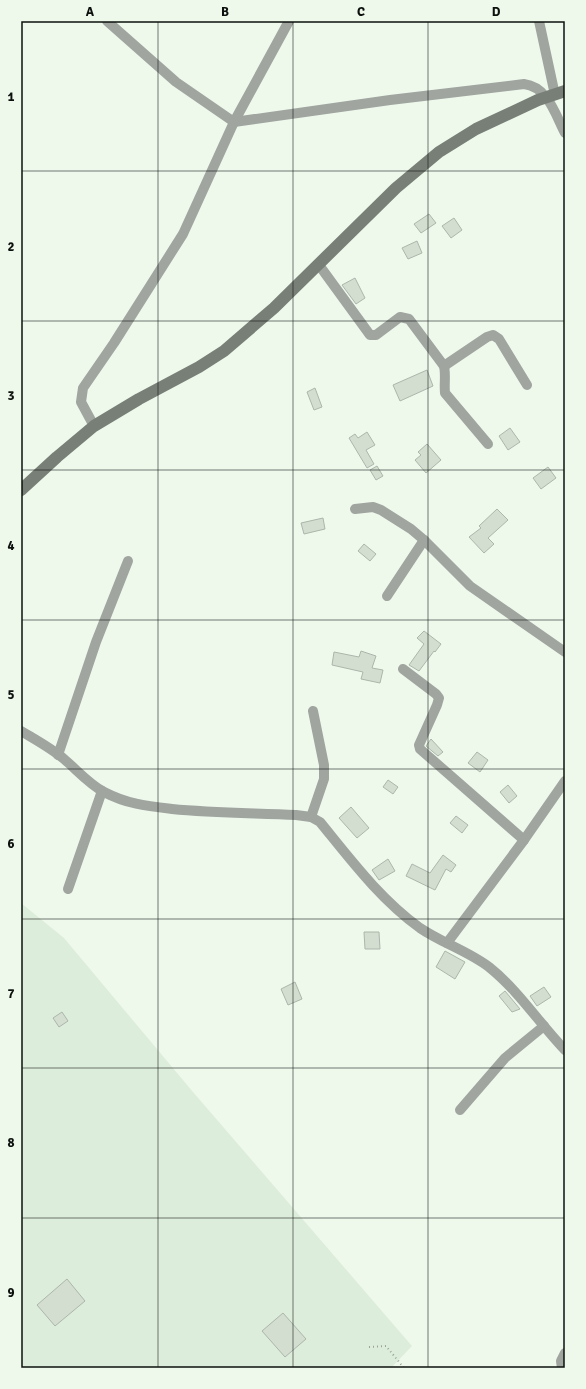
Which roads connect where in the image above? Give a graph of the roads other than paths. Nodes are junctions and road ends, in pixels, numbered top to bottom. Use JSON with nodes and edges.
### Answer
{"nodes":[{"id":1,"x":107,"y":21,"type":"edge"},
{"id":2,"x":289,"y":21,"type":"edge"},
{"id":3,"x":539,"y":21,"type":"edge"},
{"id":4,"x":556,"y":94,"type":"edge"},
{"id":5,"x":234,"y":122,"type":"junction"},
{"id":6,"x":565,"y":133,"type":"edge"},
{"id":7,"x":319,"y":265,"type":"junction"},
{"id":8,"x":444,"y":366,"type":"junction"},
{"id":9,"x":527,"y":385,"type":"dead end"},
{"id":10,"x":94,"y":426,"type":"junction"},
{"id":11,"x":488,"y":444,"type":"dead end"},
{"id":12,"x":21,"y":490,"type":"edge"},
{"id":13,"x":355,"y":509,"type":"dead end"},
{"id":14,"x":424,"y":540,"type":"junction"},
{"id":15,"x":128,"y":561,"type":"dead end"},
{"id":16,"x":387,"y":596,"type":"dead end"},
{"id":17,"x":565,"y":652,"type":"edge"},
{"id":18,"x":403,"y":669,"type":"dead end"},
{"id":19,"x":313,"y":711,"type":"dead end"},
{"id":20,"x":21,"y":731,"type":"edge"},
{"id":21,"x":58,"y":755,"type":"junction"},
{"id":22,"x":565,"y":781,"type":"edge"},
{"id":23,"x":102,"y":791,"type":"junction"},
{"id":24,"x":310,"y":817,"type":"junction"},
{"id":25,"x":524,"y":840,"type":"junction"},
{"id":26,"x":68,"y":889,"type":"dead end"},
{"id":27,"x":447,"y":943,"type":"junction"},
{"id":28,"x":544,"y":1026,"type":"junction"},
{"id":29,"x":565,"y":1050,"type":"edge"},
{"id":30,"x":460,"y":1110,"type":"dead end"},
{"id":31,"x":565,"y":1353,"type":"edge"},
{"id":32,"x":562,"y":1368,"type":"edge"}],
"edges":[{"from":1,"to":5,"type":"street"},
{"from":2,"to":5,"type":"street"},
{"from":3,"to":4,"type":"street"},
{"from":4,"to":5,"type":"street"},
{"from":4,"to":6,"type":"street"},
{"from":4,"to":7,"type":"street"},
{"from":5,"to":10,"type":"street"},
{"from":7,"to":8,"type":"street"},
{"from":7,"to":10,"type":"street"},
{"from":8,"to":9,"type":"street"},
{"from":8,"to":11,"type":"street"},
{"from":10,"to":12,"type":"street"},
{"from":13,"to":14,"type":"street"},
{"from":14,"to":16,"type":"street"},
{"from":14,"to":17,"type":"street"},
{"from":15,"to":21,"type":"street"},
{"from":18,"to":25,"type":"street"},
{"from":19,"to":24,"type":"street"},
{"from":20,"to":21,"type":"street"},
{"from":21,"to":23,"type":"street"},
{"from":22,"to":25,"type":"street"},
{"from":23,"to":24,"type":"street"},
{"from":23,"to":26,"type":"street"},
{"from":24,"to":27,"type":"street"},
{"from":25,"to":27,"type":"street"},
{"from":27,"to":28,"type":"street"},
{"from":28,"to":29,"type":"street"},
{"from":28,"to":30,"type":"street"},
{"from":31,"to":32,"type":"street"}]}
